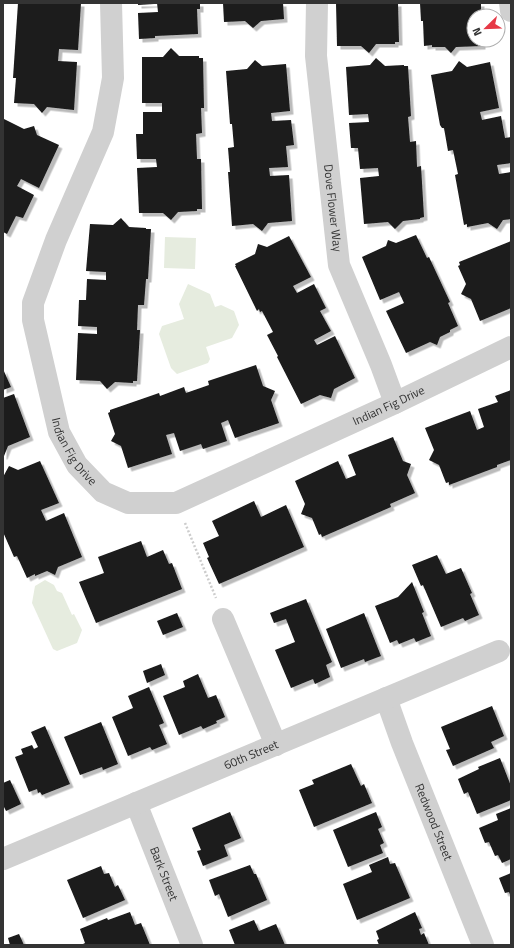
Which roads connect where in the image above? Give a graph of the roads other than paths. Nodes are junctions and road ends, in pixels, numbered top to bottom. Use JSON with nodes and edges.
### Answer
{"nodes":[{"id":1,"x":112,"y":3,"type":"edge"},
{"id":2,"x":317,"y":3,"type":"edge"},
{"id":3,"x":510,"y":3,"type":"edge"},
{"id":4,"x":511,"y":11,"type":"edge"},
{"id":5,"x":511,"y":347,"type":"edge"},
{"id":6,"x":395,"y":403,"type":"junction"},
{"id":7,"x":223,"y":620,"type":"road end"},
{"id":8,"x":500,"y":651,"type":"dead end"},
{"id":9,"x":386,"y":698,"type":"junction"},
{"id":10,"x":276,"y":744,"type":"junction"},
{"id":11,"x":136,"y":803,"type":"junction"},
{"id":12,"x":3,"y":859,"type":"edge"},
{"id":13,"x":192,"y":945,"type":"edge"},
{"id":14,"x":482,"y":945,"type":"edge"}],
"edges":[{"from":1,"to":6,"type":"street","name":"Indian Fig Drive"},
{"from":2,"to":6,"type":"street","name":"Dove Flower Way"},
{"from":3,"to":4,"type":"street"},
{"from":5,"to":6,"type":"street","name":"Indian Fig Drive"},
{"from":7,"to":10,"type":"street"},
{"from":8,"to":9,"type":"street","name":"60th Street"},
{"from":9,"to":10,"type":"street","name":"60th Street"},
{"from":9,"to":14,"type":"street","name":"Redwood Street"},
{"from":10,"to":11,"type":"street","name":"60th Street"},
{"from":11,"to":12,"type":"street","name":"60th Street"},
{"from":11,"to":13,"type":"street","name":"Bark Street"}]}
